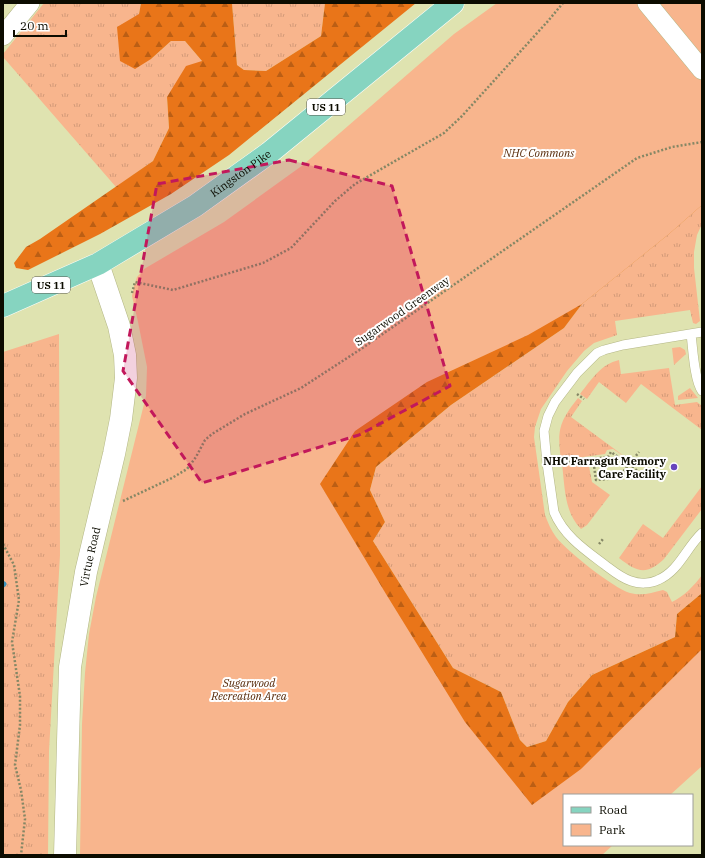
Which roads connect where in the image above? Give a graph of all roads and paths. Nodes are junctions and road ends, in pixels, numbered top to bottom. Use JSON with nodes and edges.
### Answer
{"nodes":[{"id":1,"x":30,"y":3,"type":"edge"},
{"id":2,"x":453,"y":3,"type":"edge"},
{"id":3,"x":563,"y":3,"type":"edge"},
{"id":4,"x":647,"y":3,"type":"edge"},
{"id":5,"x":3,"y":36,"type":"edge"},
{"id":6,"x":702,"y":70,"type":"edge"},
{"id":7,"x":702,"y":142,"type":"edge"},
{"id":8,"x":98,"y":264,"type":"junction"},
{"id":9,"x":132,"y":293,"type":"dead end"},
{"id":10,"x":3,"y":306,"type":"edge"},
{"id":11,"x":702,"y":332,"type":"edge"},
{"id":12,"x":691,"y":334,"type":"junction"},
{"id":13,"x":702,"y":391,"type":"edge"},
{"id":14,"x":577,"y":394,"type":"dead end"},
{"id":15,"x":584,"y":399,"type":"dead end"},
{"id":16,"x":639,"y":452,"type":"dead end"},
{"id":17,"x":593,"y":459,"type":"junction"},
{"id":18,"x":651,"y":461,"type":"dead end"},
{"id":19,"x":560,"y":463,"type":"dead end"},
{"id":20,"x":629,"y":465,"type":"junction"},
{"id":21,"x":642,"y":474,"type":"dead end"},
{"id":22,"x":119,"y":503,"type":"dead end"},
{"id":23,"x":702,"y":534,"type":"edge"},
{"id":24,"x":603,"y":538,"type":"dead end"},
{"id":25,"x":3,"y":544,"type":"edge"},
{"id":26,"x":598,"y":545,"type":"dead end"},
{"id":27,"x":21,"y":855,"type":"edge"},
{"id":28,"x":65,"y":855,"type":"edge"}],
"edges":[{"from":1,"to":5,"type":"street"},
{"from":2,"to":8,"type":"main road","name":"Kingston Pike","number":"US 11"},
{"from":3,"to":9,"type":"path"},
{"from":4,"to":6,"type":"street"},
{"from":7,"to":22,"type":"path","name":"Sugarwood Greenway"},
{"from":8,"to":10,"type":"main road","name":"Kingston Pike","number":"US 11"},
{"from":8,"to":28,"type":"street","name":"Virtue Road"},
{"from":11,"to":12,"type":"lane"},
{"from":12,"to":13,"type":"lane"},
{"from":12,"to":23,"type":"lane"},
{"from":14,"to":15,"type":"path"},
{"from":16,"to":20,"type":"path"},
{"from":17,"to":19,"type":"path"},
{"from":17,"to":20,"type":"path"},
{"from":17,"to":20,"type":"path"},
{"from":18,"to":20,"type":"path"},
{"from":20,"to":21,"type":"path"},
{"from":24,"to":26,"type":"path"},
{"from":25,"to":27,"type":"path"}]}
